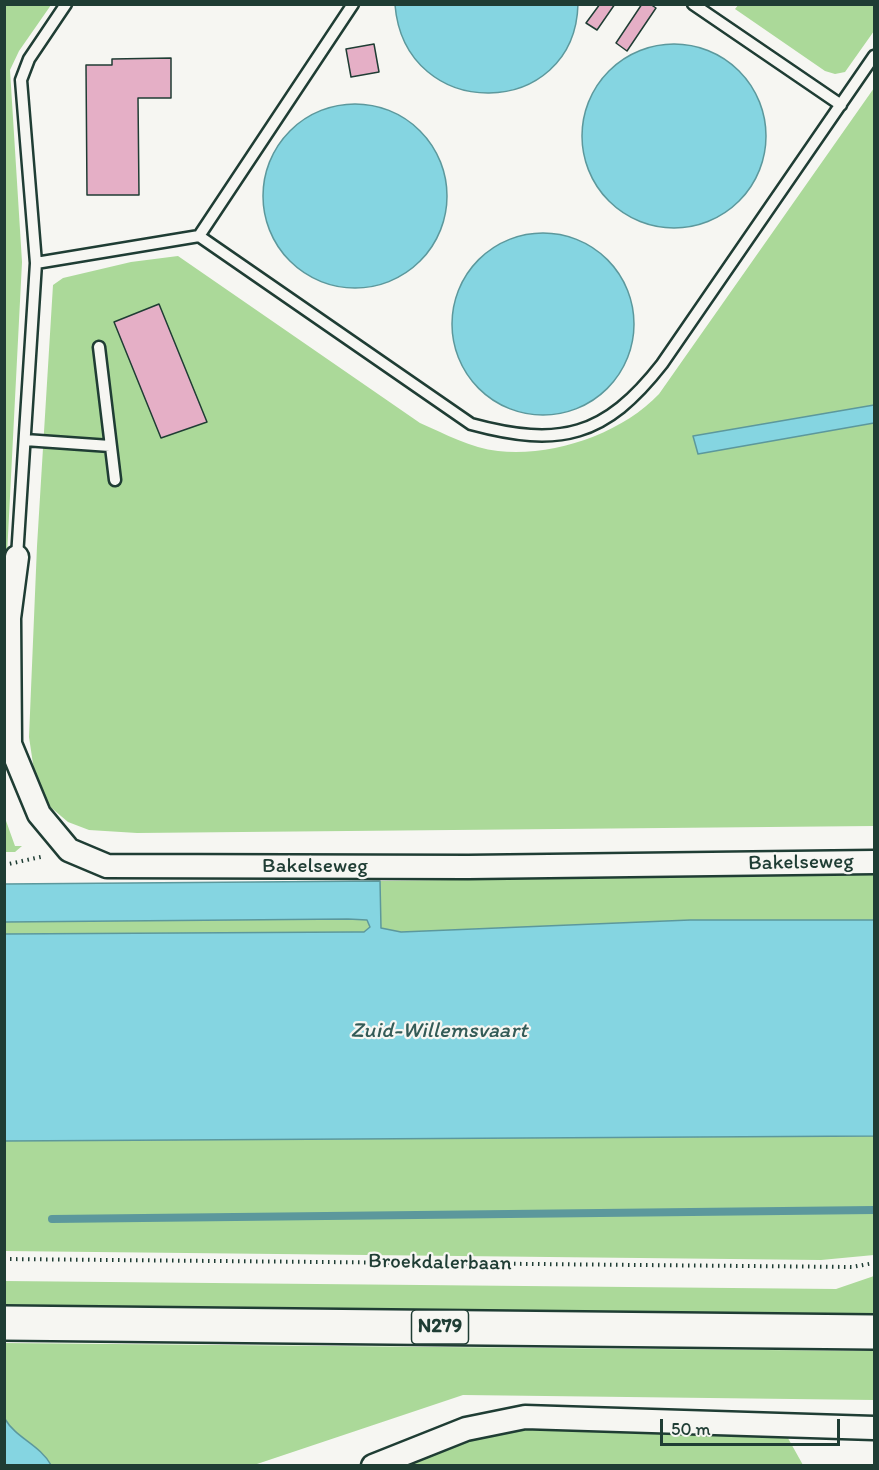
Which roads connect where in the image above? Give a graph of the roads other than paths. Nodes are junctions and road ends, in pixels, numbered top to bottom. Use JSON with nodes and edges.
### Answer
{"nodes":[{"id":1,"x":66,"y":4,"type":"edge"},
{"id":2,"x":353,"y":4,"type":"edge"},
{"id":3,"x":693,"y":4,"type":"edge"},
{"id":4,"x":708,"y":8,"type":"edge"},
{"id":5,"x":874,"y":56,"type":"edge"},
{"id":6,"x":841,"y":105,"type":"junction"},
{"id":7,"x":199,"y":236,"type":"junction"},
{"id":8,"x":36,"y":263,"type":"junction"},
{"id":9,"x":99,"y":348,"type":"dead end"},
{"id":10,"x":25,"y":440,"type":"junction"},
{"id":11,"x":110,"y":446,"type":"junction"},
{"id":12,"x":115,"y":480,"type":"dead end"},
{"id":13,"x":16,"y":557,"type":"joint"},
{"id":14,"x":874,"y":862,"type":"edge"},
{"id":15,"x":4,"y":1323,"type":"edge"},
{"id":16,"x":874,"y":1332,"type":"edge"},
{"id":17,"x":874,"y":1428,"type":"edge"},
{"id":18,"x":373,"y":1466,"type":"edge"}],
"edges":[{"from":1,"to":8,"type":"lane"},
{"from":2,"to":7,"type":"lane"},
{"from":3,"to":4,"type":"lane"},
{"from":4,"to":6,"type":"lane"},
{"from":5,"to":6,"type":"lane"},
{"from":6,"to":7,"type":"lane"},
{"from":7,"to":8,"type":"lane"},
{"from":8,"to":10,"type":"lane"},
{"from":9,"to":11,"type":"lane"},
{"from":10,"to":11,"type":"lane"},
{"from":10,"to":13,"type":"lane"},
{"from":11,"to":12,"type":"lane"},
{"from":13,"to":14,"type":"street","name":"Bakelseweg"},
{"from":15,"to":16,"type":"main road","number":"N279"},
{"from":17,"to":18,"type":"street"}]}
